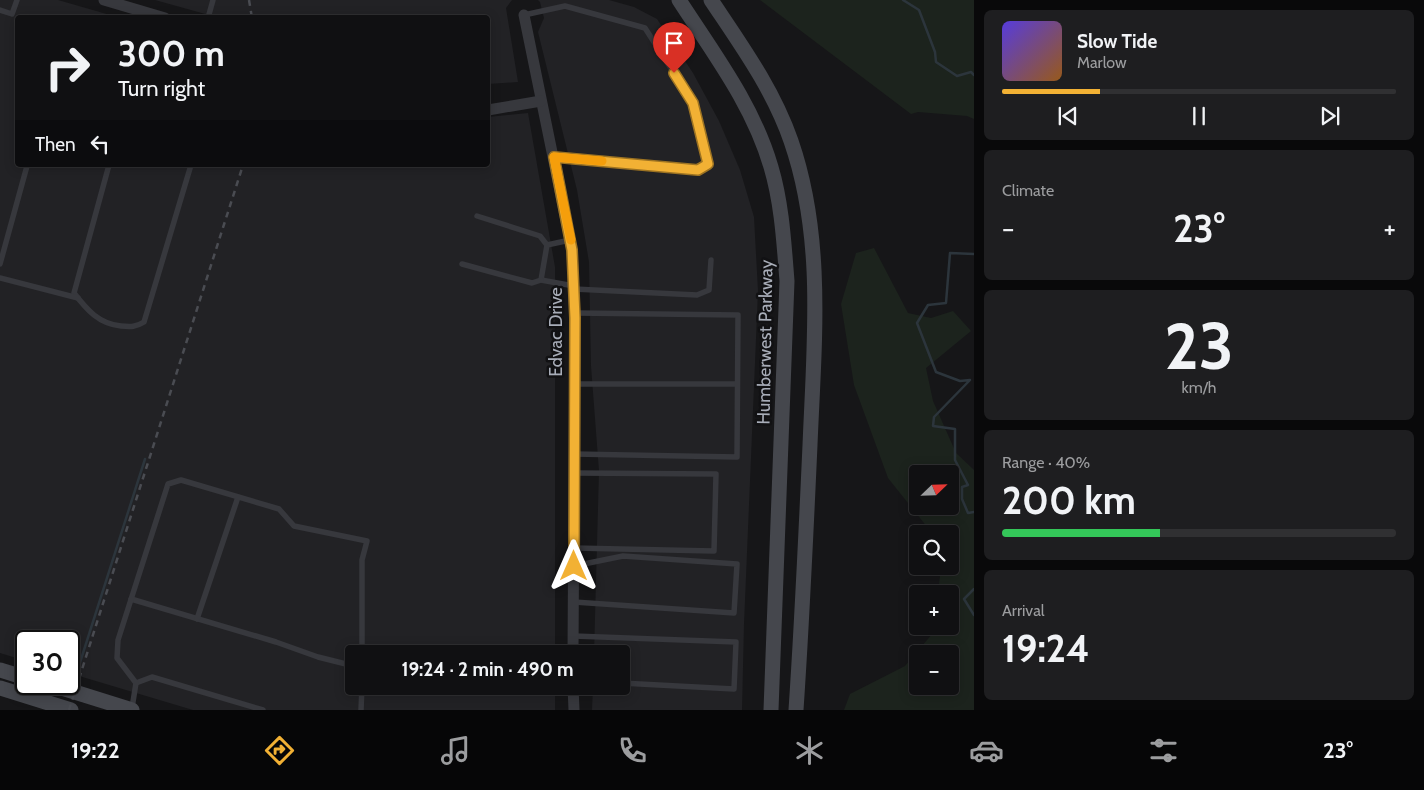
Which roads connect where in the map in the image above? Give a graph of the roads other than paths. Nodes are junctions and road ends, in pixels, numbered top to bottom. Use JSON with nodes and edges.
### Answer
{"nodes":[{"id":1,"x":17,"y":0,"type":"edge"},
{"id":2,"x":104,"y":0,"type":"edge"},
{"id":3,"x":213,"y":0,"type":"edge"},
{"id":4,"x":679,"y":0,"type":"edge"},
{"id":5,"x":710,"y":0,"type":"edge"},
{"id":6,"x":138,"y":5,"type":"edge"},
{"id":7,"x":0,"y":10,"type":"edge"},
{"id":8,"x":159,"y":15,"type":"edge"},
{"id":9,"x":209,"y":15,"type":"edge"},
{"id":10,"x":524,"y":15,"type":"joint"},
{"id":11,"x":541,"y":101,"type":"junction"},
{"id":12,"x":490,"y":110,"type":"edge"},
{"id":13,"x":554,"y":157,"type":"junction"},
{"id":14,"x":27,"y":167,"type":"edge"},
{"id":15,"x":108,"y":167,"type":"edge"},
{"id":16,"x":190,"y":167,"type":"edge"},
{"id":17,"x":477,"y":216,"type":"dead end"},
{"id":18,"x":570,"y":240,"type":"junction"},
{"id":19,"x":547,"y":245,"type":"junction"},
{"id":20,"x":711,"y":260,"type":"dead end"},
{"id":21,"x":0,"y":264,"type":"edge"},
{"id":22,"x":462,"y":264,"type":"dead end"},
{"id":23,"x":0,"y":278,"type":"edge"},
{"id":24,"x":541,"y":280,"type":"junction"},
{"id":25,"x":574,"y":288,"type":"junction"},
{"id":26,"x":78,"y":298,"type":"junction"},
{"id":27,"x":575,"y":313,"type":"junction"},
{"id":28,"x":574,"y":384,"type":"junction"},
{"id":29,"x":737,"y":384,"type":"junction"},
{"id":30,"x":574,"y":454,"type":"junction"},
{"id":31,"x":574,"y":473,"type":"junction"},
{"id":32,"x":238,"y":497,"type":"junction"},
{"id":33,"x":574,"y":548,"type":"junction"},
{"id":34,"x":574,"y":566,"type":"junction"},
{"id":35,"x":131,"y":599,"type":"junction"},
{"id":36,"x":574,"y":602,"type":"junction"},
{"id":37,"x":197,"y":619,"type":"junction"},
{"id":38,"x":574,"y":636,"type":"junction"},
{"id":39,"x":362,"y":645,"type":"edge"},
{"id":40,"x":574,"y":645,"type":"edge"},
{"id":41,"x":345,"y":664,"type":"edge"},
{"id":42,"x":0,"y":670,"type":"edge"},
{"id":43,"x":15,"y":675,"type":"edge"},
{"id":44,"x":136,"y":683,"type":"junction"},
{"id":45,"x":630,"y":683,"type":"edge"},
{"id":46,"x":0,"y":688,"type":"edge"},
{"id":47,"x":80,"y":694,"type":"edge"},
{"id":48,"x":362,"y":695,"type":"edge"},
{"id":49,"x":574,"y":695,"type":"edge"},
{"id":50,"x":248,"y":708,"type":"edge"},
{"id":51,"x":71,"y":710,"type":"edge"},
{"id":52,"x":132,"y":710,"type":"edge"},
{"id":53,"x":263,"y":710,"type":"edge"},
{"id":54,"x":361,"y":710,"type":"edge"},
{"id":55,"x":574,"y":710,"type":"edge"},
{"id":56,"x":771,"y":710,"type":"edge"},
{"id":57,"x":796,"y":710,"type":"edge"}],
"edges":[{"from":1,"to":7,"type":"lane"},
{"from":2,"to":6,"type":"street"},
{"from":3,"to":9,"type":"lane"},
{"from":4,"to":56,"type":"main road","name":"Humberwest Parkway"},
{"from":5,"to":57,"type":"main road"},
{"from":6,"to":8,"type":"street"},
{"from":10,"to":11,"type":"street","name":"Edvac Drive"},
{"from":10,"to":13,"type":"lane"},
{"from":11,"to":12,"type":"street"},
{"from":11,"to":13,"type":"street","name":"Edvac Drive"},
{"from":13,"to":18,"type":"street","name":"Edvac Drive"},
{"from":14,"to":21,"type":"lane"},
{"from":15,"to":26,"type":"lane"},
{"from":16,"to":26,"type":"lane"},
{"from":17,"to":19,"type":"lane"},
{"from":18,"to":19,"type":"lane"},
{"from":18,"to":25,"type":"street","name":"Edvac Drive"},
{"from":19,"to":24,"type":"lane"},
{"from":20,"to":25,"type":"lane"},
{"from":22,"to":24,"type":"lane"},
{"from":23,"to":26,"type":"lane"},
{"from":24,"to":25,"type":"lane"},
{"from":25,"to":27,"type":"street","name":"Edvac Drive"},
{"from":27,"to":28,"type":"street","name":"Edvac Drive"},
{"from":27,"to":29,"type":"lane"},
{"from":28,"to":29,"type":"lane"},
{"from":28,"to":30,"type":"street","name":"Edvac Drive"},
{"from":29,"to":30,"type":"lane"},
{"from":30,"to":31,"type":"street","name":"Edvac Drive"},
{"from":31,"to":33,"type":"street","name":"Edvac Drive"},
{"from":31,"to":33,"type":"lane"},
{"from":32,"to":35,"type":"lane"},
{"from":32,"to":37,"type":"lane"},
{"from":32,"to":39,"type":"lane"},
{"from":33,"to":34,"type":"street","name":"Edvac Drive"},
{"from":34,"to":36,"type":"street","name":"Edvac Drive"},
{"from":34,"to":36,"type":"lane"},
{"from":35,"to":37,"type":"lane"},
{"from":35,"to":44,"type":"lane"},
{"from":36,"to":38,"type":"street","name":"Edvac Drive"},
{"from":37,"to":41,"type":"lane"},
{"from":38,"to":40,"type":"street","name":"Edvac Drive"},
{"from":38,"to":45,"type":"lane"},
{"from":42,"to":43,"type":"main road"},
{"from":44,"to":50,"type":"lane"},
{"from":44,"to":52,"type":"lane"},
{"from":46,"to":51,"type":"main road"},
{"from":47,"to":52,"type":"main road"},
{"from":48,"to":54,"type":"lane"},
{"from":49,"to":55,"type":"street"},
{"from":50,"to":53,"type":"lane"}]}
